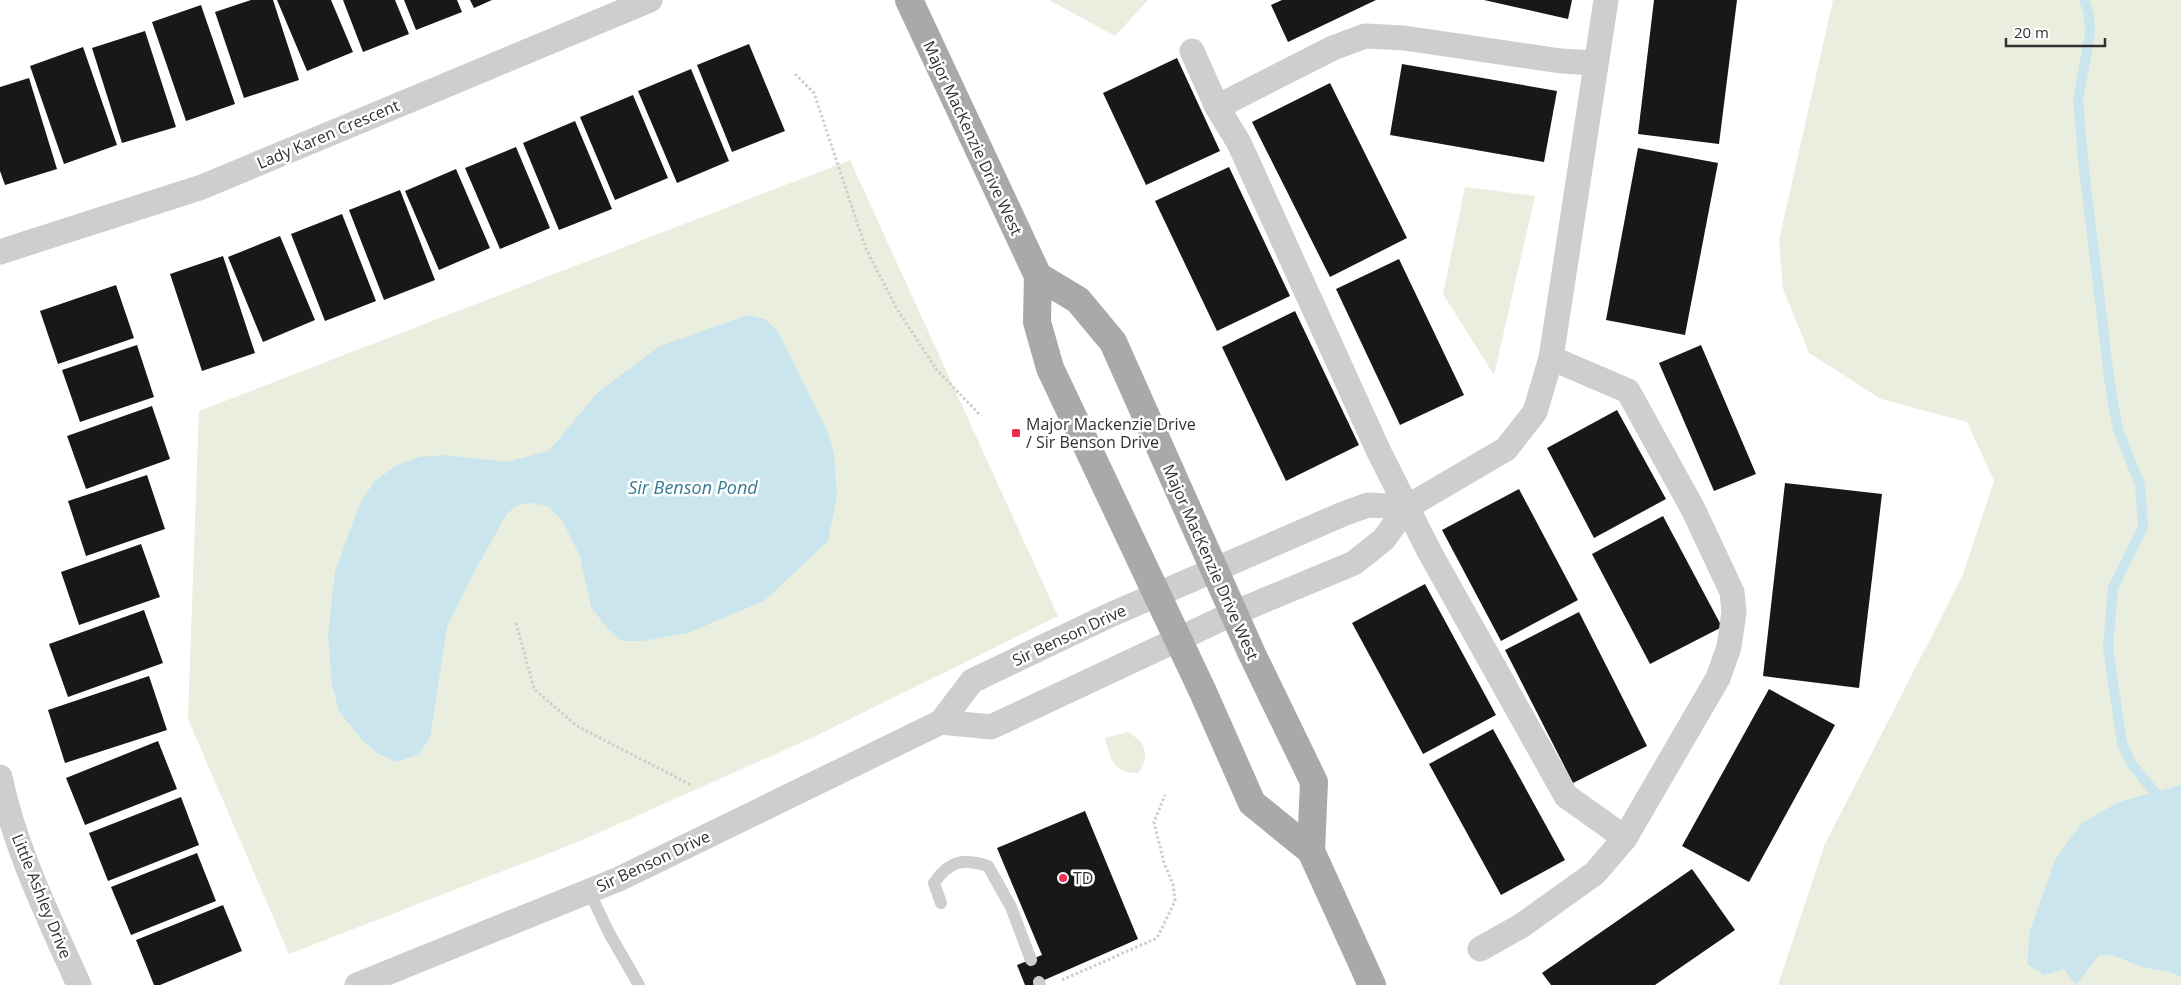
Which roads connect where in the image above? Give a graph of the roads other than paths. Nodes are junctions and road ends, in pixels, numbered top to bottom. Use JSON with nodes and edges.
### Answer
{"nodes":[{"id":1,"x":650,"y":0,"type":"edge"},
{"id":2,"x":909,"y":0,"type":"edge"},
{"id":3,"x":1606,"y":0,"type":"edge"},
{"id":4,"x":1192,"y":51,"type":"dead end"},
{"id":5,"x":1595,"y":63,"type":"junction"},
{"id":6,"x":1217,"y":107,"type":"junction"},
{"id":7,"x":0,"y":252,"type":"edge"},
{"id":8,"x":1038,"y":276,"type":"junction"},
{"id":9,"x":1551,"y":358,"type":"junction"},
{"id":10,"x":1408,"y":507,"type":"junction"},
{"id":11,"x":1215,"y":571,"type":"junction"},
{"id":12,"x":1157,"y":596,"type":"junction"},
{"id":13,"x":1234,"y":613,"type":"junction"},
{"id":14,"x":1177,"y":639,"type":"junction"},
{"id":15,"x":941,"y":722,"type":"junction"},
{"id":16,"x":0,"y":777,"type":"edge"},
{"id":17,"x":1625,"y":838,"type":"junction"},
{"id":18,"x":1311,"y":852,"type":"junction"},
{"id":19,"x":589,"y":891,"type":"junction"},
{"id":20,"x":941,"y":903,"type":"dead end"},
{"id":21,"x":1480,"y":950,"type":"dead end"},
{"id":22,"x":1031,"y":960,"type":"dead end"},
{"id":23,"x":79,"y":985,"type":"edge"},
{"id":24,"x":357,"y":985,"type":"edge"},
{"id":25,"x":639,"y":985,"type":"edge"},
{"id":26,"x":1372,"y":985,"type":"edge"}],
"edges":[{"from":1,"to":7,"type":"street","name":"Lady Karen Crescent"},
{"from":2,"to":8,"type":"main road","name":"Major MacKenzie Drive West"},
{"from":3,"to":5,"type":"street"},
{"from":4,"to":6,"type":"street"},
{"from":5,"to":6,"type":"street"},
{"from":5,"to":9,"type":"street"},
{"from":6,"to":10,"type":"street"},
{"from":8,"to":11,"type":"main road","name":"Major MacKenzie Drive West"},
{"from":8,"to":12,"type":"main road","name":"Major MacKenzie Drive West"},
{"from":9,"to":10,"type":"street"},
{"from":9,"to":17,"type":"street"},
{"from":10,"to":11,"type":"street","name":"Sir Benson Drive"},
{"from":10,"to":13,"type":"street"},
{"from":10,"to":17,"type":"street"},
{"from":11,"to":12,"type":"street","name":"Sir Benson Drive"},
{"from":11,"to":13,"type":"main road","name":"Major MacKenzie Drive West"},
{"from":12,"to":14,"type":"main road","name":"Major MacKenzie Drive West"},
{"from":12,"to":15,"type":"street","name":"Sir Benson Drive"},
{"from":13,"to":14,"type":"street"},
{"from":13,"to":18,"type":"main road","name":"Major MacKenzie Drive West"},
{"from":14,"to":15,"type":"street"},
{"from":14,"to":18,"type":"main road","name":"Major MacKenzie Drive West"},
{"from":15,"to":19,"type":"street","name":"Sir Benson Drive"},
{"from":16,"to":23,"type":"street","name":"Little Ashley Drive"},
{"from":17,"to":21,"type":"street"},
{"from":18,"to":26,"type":"main road","name":"Major MacKenzie Drive West"},
{"from":19,"to":24,"type":"street","name":"Sir Benson Drive"},
{"from":19,"to":25,"type":"lane"},
{"from":20,"to":22,"type":"lane"}]}
